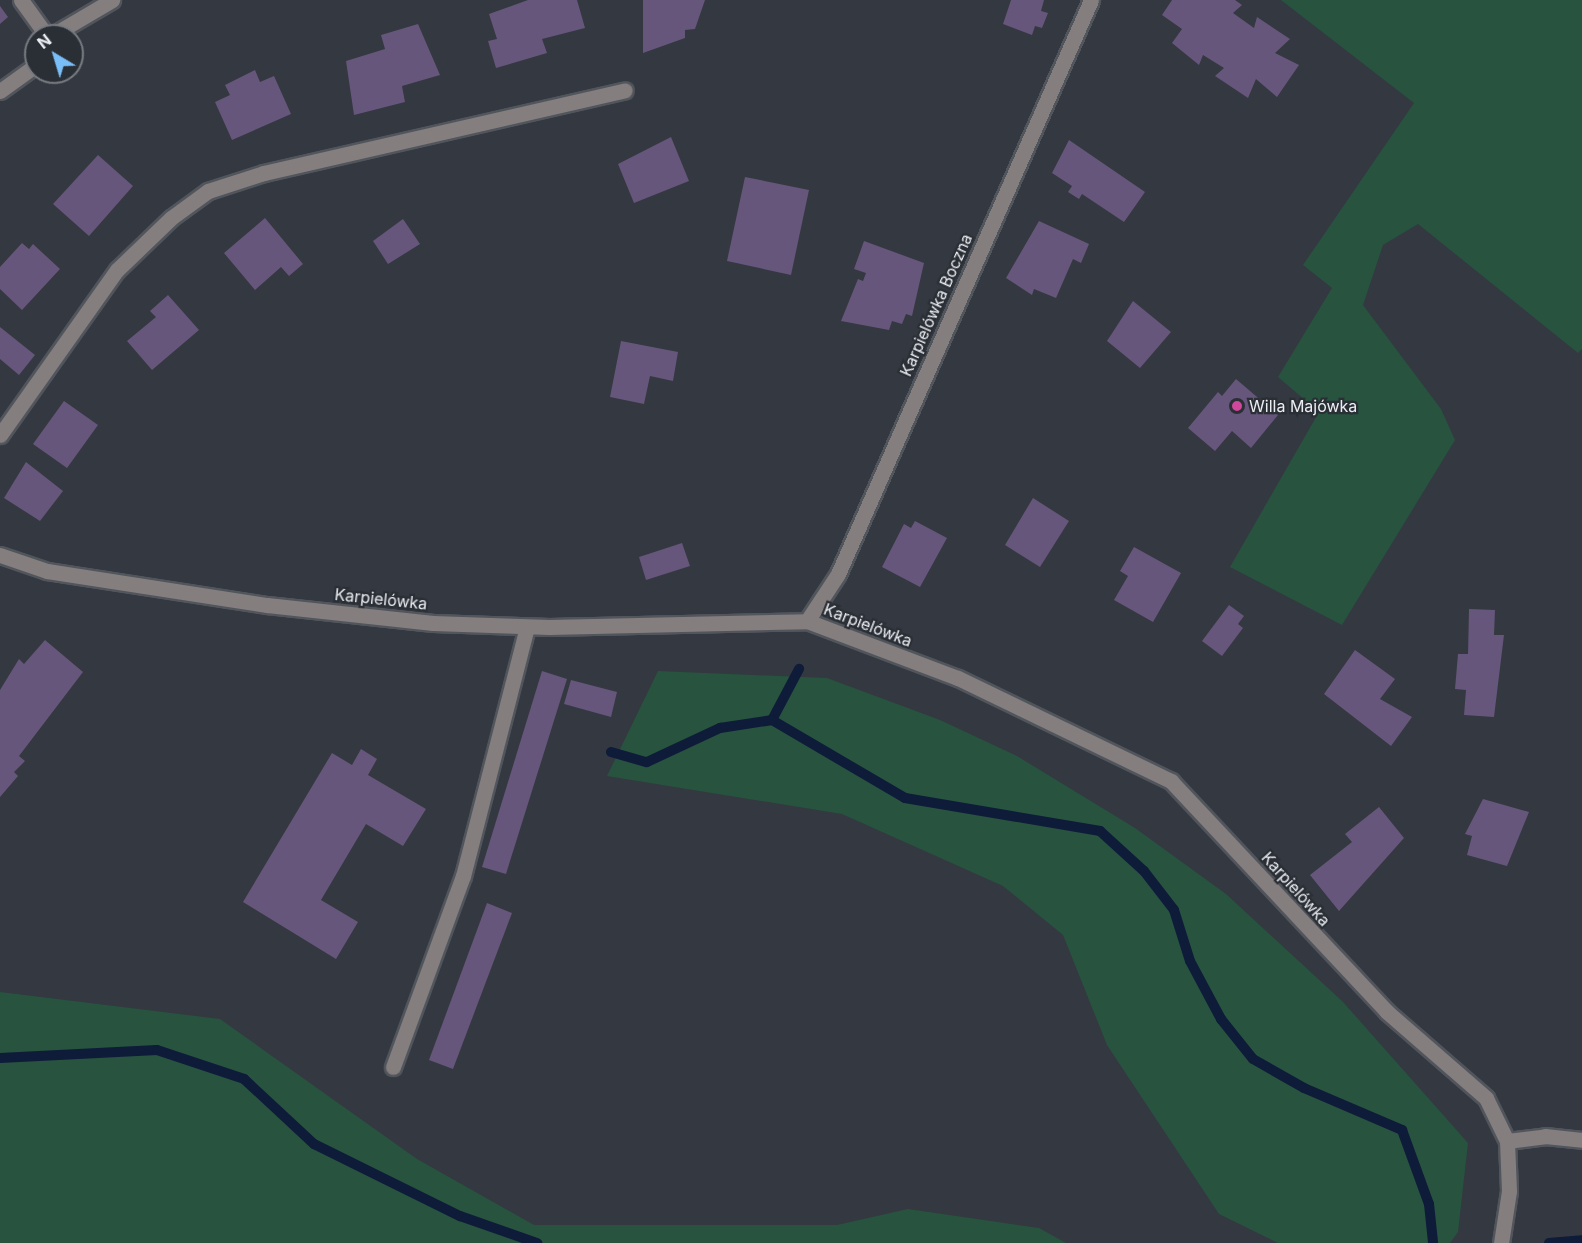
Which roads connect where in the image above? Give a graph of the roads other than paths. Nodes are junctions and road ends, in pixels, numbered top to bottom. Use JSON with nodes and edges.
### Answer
{"nodes":[{"id":1,"x":21,"y":0,"type":"edge"},
{"id":2,"x":112,"y":0,"type":"edge"},
{"id":3,"x":1091,"y":0,"type":"edge"},
{"id":4,"x":40,"y":24,"type":"edge"},
{"id":5,"x":70,"y":24,"type":"edge"},
{"id":6,"x":24,"y":74,"type":"edge"},
{"id":7,"x":625,"y":90,"type":"dead end"},
{"id":8,"x":0,"y":91,"type":"edge"},
{"id":9,"x":0,"y":435,"type":"edge"},
{"id":10,"x":0,"y":555,"type":"edge"},
{"id":11,"x":807,"y":621,"type":"junction"},
{"id":12,"x":527,"y":627,"type":"junction"},
{"id":13,"x":393,"y":1067,"type":"dead end"},
{"id":14,"x":1582,"y":1140,"type":"edge"},
{"id":15,"x":1507,"y":1141,"type":"junction"},
{"id":16,"x":1501,"y":1243,"type":"edge"}],
"edges":[{"from":1,"to":4,"type":"street"},
{"from":2,"to":5,"type":"street"},
{"from":3,"to":11,"type":"street","name":"Karpielówka Boczna"},
{"from":6,"to":8,"type":"street"},
{"from":7,"to":9,"type":"street"},
{"from":10,"to":12,"type":"street","name":"Karpielówka"},
{"from":11,"to":12,"type":"street","name":"Karpielówka"},
{"from":11,"to":15,"type":"street","name":"Karpielówka"},
{"from":12,"to":13,"type":"street"},
{"from":14,"to":15,"type":"street"},
{"from":15,"to":16,"type":"street","name":"Karpielówka"}]}
